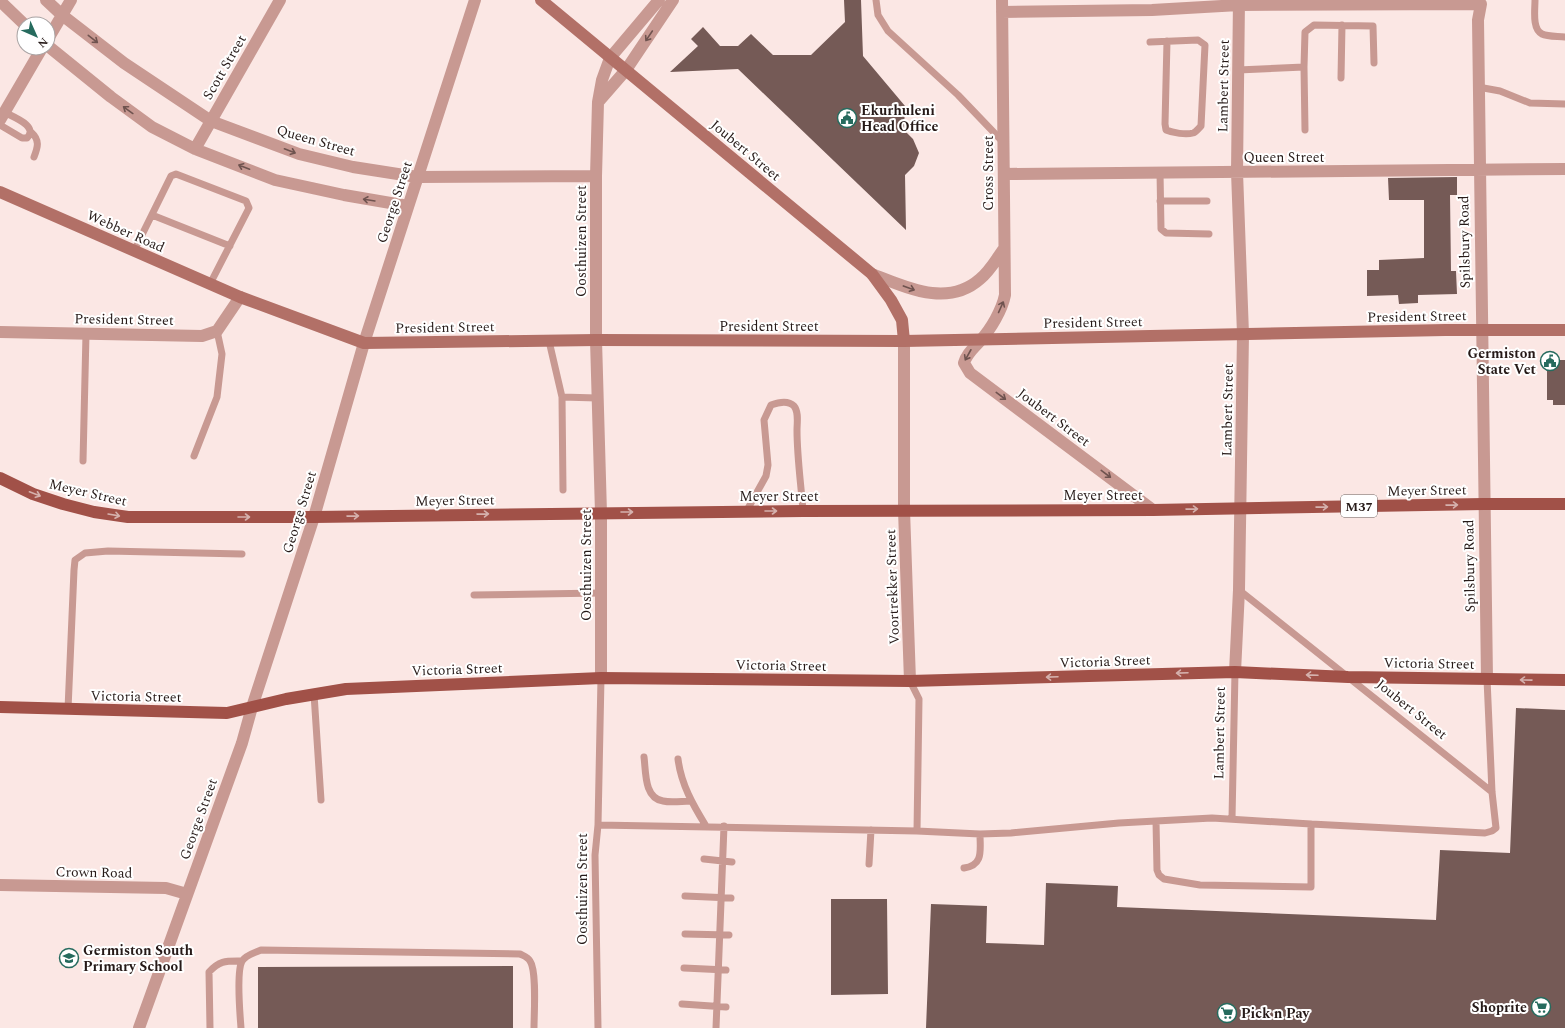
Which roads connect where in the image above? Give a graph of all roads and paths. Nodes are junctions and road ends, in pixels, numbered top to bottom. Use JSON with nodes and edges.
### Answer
{"nodes":[{"id":1,"x":46,"y":0,"type":"edge"},
{"id":2,"x":71,"y":0,"type":"edge"},
{"id":3,"x":280,"y":0,"type":"edge"},
{"id":4,"x":475,"y":0,"type":"edge"},
{"id":5,"x":541,"y":0,"type":"edge"},
{"id":6,"x":659,"y":0,"type":"edge"},
{"id":7,"x":673,"y":0,"type":"edge"},
{"id":8,"x":876,"y":0,"type":"edge"},
{"id":9,"x":1535,"y":0,"type":"edge"},
{"id":10,"x":0,"y":1,"type":"edge"},
{"id":11,"x":1476,"y":2,"type":"edge"},
{"id":12,"x":1239,"y":3,"type":"edge"},
{"id":13,"x":1002,"y":6,"type":"edge"},
{"id":14,"x":62,"y":15,"type":"junction"},
{"id":15,"x":16,"y":16,"type":"edge"},
{"id":16,"x":56,"y":25,"type":"edge"},
{"id":17,"x":1342,"y":25,"type":"junction"},
{"id":18,"x":1565,"y":37,"type":"edge"},
{"id":19,"x":1168,"y":41,"type":"junction"},
{"id":20,"x":1150,"y":42,"type":"dead end"},
{"id":21,"x":56,"y":52,"type":"edge"},
{"id":22,"x":37,"y":56,"type":"edge"},
{"id":23,"x":610,"y":58,"type":"junction"},
{"id":24,"x":1374,"y":63,"type":"dead end"},
{"id":25,"x":1304,"y":67,"type":"junction"},
{"id":26,"x":626,"y":70,"type":"junction"},
{"id":27,"x":1238,"y":70,"type":"junction"},
{"id":28,"x":1341,"y":78,"type":"dead end"},
{"id":29,"x":1478,"y":87,"type":"junction"},
{"id":30,"x":598,"y":102,"type":"junction"},
{"id":31,"x":1565,"y":104,"type":"edge"},
{"id":32,"x":2,"y":116,"type":"edge"},
{"id":33,"x":210,"y":120,"type":"junction"},
{"id":34,"x":0,"y":125,"type":"edge"},
{"id":35,"x":29,"y":129,"type":"junction"},
{"id":36,"x":1304,"y":130,"type":"dead end"},
{"id":37,"x":1004,"y":142,"type":"junction"},
{"id":38,"x":195,"y":149,"type":"junction"},
{"id":39,"x":34,"y":157,"type":"dead end"},
{"id":40,"x":1565,"y":169,"type":"edge"},
{"id":41,"x":1478,"y":170,"type":"junction"},
{"id":42,"x":1160,"y":172,"type":"junction"},
{"id":43,"x":1237,"y":172,"type":"junction"},
{"id":44,"x":1004,"y":174,"type":"junction"},
{"id":45,"x":596,"y":176,"type":"junction"},
{"id":46,"x":417,"y":177,"type":"junction"},
{"id":47,"x":0,"y":192,"type":"edge"},
{"id":48,"x":1160,"y":201,"type":"junction"},
{"id":49,"x":1207,"y":201,"type":"dead end"},
{"id":50,"x":408,"y":206,"type":"junction"},
{"id":51,"x":152,"y":215,"type":"junction"},
{"id":52,"x":1209,"y":234,"type":"dead end"},
{"id":53,"x":230,"y":246,"type":"junction"},
{"id":54,"x":1003,"y":250,"type":"junction"},
{"id":55,"x":134,"y":251,"type":"junction"},
{"id":56,"x":872,"y":274,"type":"junction"},
{"id":57,"x":210,"y":284,"type":"junction"},
{"id":58,"x":240,"y":297,"type":"junction"},
{"id":59,"x":1481,"y":330,"type":"junction"},
{"id":60,"x":1565,"y":330,"type":"edge"},
{"id":61,"x":218,"y":331,"type":"junction"},
{"id":62,"x":0,"y":332,"type":"edge"},
{"id":63,"x":86,"y":334,"type":"junction"},
{"id":64,"x":1243,"y":334,"type":"junction"},
{"id":65,"x":596,"y":340,"type":"junction"},
{"id":66,"x":981,"y":340,"type":"junction"},
{"id":67,"x":549,"y":341,"type":"junction"},
{"id":68,"x":904,"y":341,"type":"junction"},
{"id":69,"x":364,"y":343,"type":"junction"},
{"id":70,"x":562,"y":397,"type":"junction"},
{"id":71,"x":598,"y":398,"type":"junction"},
{"id":72,"x":194,"y":456,"type":"dead end"},
{"id":73,"x":83,"y":461,"type":"dead end"},
{"id":74,"x":0,"y":478,"type":"edge"},
{"id":75,"x":563,"y":490,"type":"dead end"},
{"id":76,"x":1483,"y":504,"type":"junction"},
{"id":77,"x":1565,"y":504,"type":"edge"},
{"id":78,"x":1241,"y":509,"type":"junction"},
{"id":79,"x":904,"y":510,"type":"junction"},
{"id":80,"x":1153,"y":510,"type":"junction"},
{"id":81,"x":803,"y":511,"type":"junction"},
{"id":82,"x":746,"y":512,"type":"junction"},
{"id":83,"x":601,"y":513,"type":"junction"},
{"id":84,"x":314,"y":517,"type":"junction"},
{"id":85,"x":242,"y":554,"type":"dead end"},
{"id":86,"x":1239,"y":590,"type":"junction"},
{"id":87,"x":601,"y":593,"type":"junction"},
{"id":88,"x":474,"y":595,"type":"dead end"},
{"id":89,"x":1235,"y":672,"type":"junction"},
{"id":90,"x":1348,"y":677,"type":"junction"},
{"id":91,"x":601,"y":678,"type":"junction"},
{"id":92,"x":1487,"y":679,"type":"junction"},
{"id":93,"x":1565,"y":680,"type":"edge"},
{"id":94,"x":910,"y":681,"type":"junction"},
{"id":95,"x":314,"y":694,"type":"junction"},
{"id":96,"x":0,"y":707,"type":"edge"},
{"id":97,"x":252,"y":708,"type":"junction"},
{"id":98,"x":68,"y":709,"type":"junction"},
{"id":99,"x":644,"y":757,"type":"dead end"},
{"id":100,"x":678,"y":759,"type":"dead end"},
{"id":101,"x":1492,"y":792,"type":"junction"},
{"id":102,"x":321,"y":800,"type":"dead end"},
{"id":103,"x":691,"y":801,"type":"junction"},
{"id":104,"x":1232,"y":820,"type":"junction"},
{"id":105,"x":1156,"y":821,"type":"junction"},
{"id":106,"x":1311,"y":824,"type":"junction"},
{"id":107,"x":598,"y":825,"type":"junction"},
{"id":108,"x":706,"y":826,"type":"junction"},
{"id":109,"x":724,"y":826,"type":"junction"},
{"id":110,"x":871,"y":830,"type":"junction"},
{"id":111,"x":917,"y":831,"type":"junction"},
{"id":112,"x":980,"y":834,"type":"junction"},
{"id":113,"x":704,"y":859,"type":"dead end"},
{"id":114,"x":722,"y":861,"type":"junction"},
{"id":115,"x":732,"y":862,"type":"dead end"},
{"id":116,"x":870,"y":864,"type":"dead end"},
{"id":117,"x":964,"y":868,"type":"dead end"},
{"id":118,"x":0,"y":885,"type":"edge"},
{"id":119,"x":187,"y":894,"type":"junction"},
{"id":120,"x":685,"y":896,"type":"dead end"},
{"id":121,"x":721,"y":897,"type":"junction"},
{"id":122,"x":730,"y":898,"type":"dead end"},
{"id":123,"x":685,"y":934,"type":"dead end"},
{"id":124,"x":719,"y":934,"type":"junction"},
{"id":125,"x":729,"y":935,"type":"dead end"},
{"id":126,"x":242,"y":962,"type":"junction"},
{"id":127,"x":684,"y":968,"type":"dead end"},
{"id":128,"x":718,"y":969,"type":"junction"},
{"id":129,"x":726,"y":970,"type":"dead end"},
{"id":130,"x":682,"y":1004,"type":"dead end"},
{"id":131,"x":717,"y":1006,"type":"junction"},
{"id":132,"x":726,"y":1006,"type":"dead end"},
{"id":133,"x":139,"y":1028,"type":"edge"},
{"id":134,"x":210,"y":1028,"type":"edge"},
{"id":135,"x":241,"y":1028,"type":"edge"},
{"id":136,"x":534,"y":1028,"type":"edge"},
{"id":137,"x":598,"y":1028,"type":"edge"},
{"id":138,"x":716,"y":1028,"type":"edge"}],
"edges":[{"from":1,"to":14,"type":"street","name":"Queen Street"},
{"from":2,"to":14,"type":"street"},
{"from":3,"to":33,"type":"street","name":"Scott Street"},
{"from":4,"to":46,"type":"street","name":"George Street"},
{"from":5,"to":23,"type":"street","name":"Joubert Street"},
{"from":6,"to":23,"type":"street"},
{"from":7,"to":26,"type":"street","one_way":true},
{"from":8,"to":37,"type":"lane"},
{"from":9,"to":18,"type":"lane"},
{"from":10,"to":15,"type":"street"},
{"from":11,"to":12,"type":"street"},
{"from":11,"to":29,"type":"street","name":"Spilsbury Road"},
{"from":12,"to":13,"type":"street"},
{"from":12,"to":27,"type":"street","name":"Lambert Street"},
{"from":13,"to":37,"type":"street","name":"Cross Street"},
{"from":14,"to":16,"type":"street"},
{"from":14,"to":33,"type":"street","name":"Queen Street","one_way":true},
{"from":17,"to":24,"type":"lane"},
{"from":17,"to":25,"type":"lane"},
{"from":17,"to":28,"type":"lane"},
{"from":19,"to":19,"type":"lane"},
{"from":19,"to":20,"type":"lane"},
{"from":38,"to":21,"type":"street","one_way":true},
{"from":22,"to":32,"type":"street"},
{"from":23,"to":26,"type":"street","name":"Joubert Street"},
{"from":23,"to":30,"type":"street","name":"Oosthuizen Street"},
{"from":25,"to":27,"type":"lane"},
{"from":25,"to":36,"type":"lane"},
{"from":26,"to":30,"type":"street"},
{"from":26,"to":56,"type":"street","name":"Joubert Street"},
{"from":27,"to":43,"type":"street","name":"Lambert Street"},
{"from":29,"to":31,"type":"lane"},
{"from":29,"to":41,"type":"street","name":"Spilsbury Road"},
{"from":30,"to":45,"type":"street","name":"Oosthuizen Street"},
{"from":32,"to":35,"type":"lane"},
{"from":33,"to":38,"type":"street","name":"Scott Street"},
{"from":33,"to":46,"type":"street","name":"Queen Street","one_way":true},
{"from":34,"to":35,"type":"lane"},
{"from":35,"to":39,"type":"lane"},
{"from":37,"to":44,"type":"street","name":"Cross Street"},
{"from":50,"to":38,"type":"street","one_way":true},
{"from":40,"to":41,"type":"street","name":"Queen Street"},
{"from":41,"to":43,"type":"street","name":"Queen Street"},
{"from":41,"to":59,"type":"street","name":"Spilsbury Road"},
{"from":42,"to":43,"type":"street","name":"Queen Street"},
{"from":42,"to":44,"type":"street","name":"Queen Street"},
{"from":42,"to":48,"type":"lane"},
{"from":43,"to":64,"type":"street","name":"Lambert Street"},
{"from":44,"to":54,"type":"street","name":"Cross Street"},
{"from":45,"to":46,"type":"street","name":"Queen Street"},
{"from":45,"to":65,"type":"street","name":"Oosthuizen Street"},
{"from":46,"to":50,"type":"street","name":"George Street"},
{"from":47,"to":55,"type":"street","name":"Webber Road"},
{"from":48,"to":49,"type":"lane"},
{"from":48,"to":52,"type":"lane"},
{"from":50,"to":69,"type":"street","name":"George Street"},
{"from":51,"to":53,"type":"lane"},
{"from":51,"to":53,"type":"lane"},
{"from":51,"to":55,"type":"lane"},
{"from":53,"to":57,"type":"lane"},
{"from":56,"to":54,"type":"street","one_way":true},
{"from":66,"to":54,"type":"street","name":"Cross Street","one_way":true},
{"from":55,"to":57,"type":"street","name":"Webber Road"},
{"from":56,"to":68,"type":"street","name":"Joubert Street"},
{"from":57,"to":58,"type":"street","name":"Webber Road"},
{"from":58,"to":61,"type":"street"},
{"from":58,"to":69,"type":"street","name":"President Street"},
{"from":59,"to":60,"type":"street","name":"President Street"},
{"from":59,"to":64,"type":"street","name":"President Street"},
{"from":59,"to":76,"type":"street","name":"Spilsbury Road"},
{"from":61,"to":63,"type":"street","name":"President Street"},
{"from":61,"to":72,"type":"lane"},
{"from":62,"to":63,"type":"street","name":"President Street"},
{"from":63,"to":73,"type":"lane"},
{"from":64,"to":66,"type":"street","name":"President Street"},
{"from":64,"to":78,"type":"street","name":"Lambert Street"},
{"from":65,"to":67,"type":"street","name":"President Street"},
{"from":65,"to":68,"type":"street","name":"President Street"},
{"from":65,"to":71,"type":"street","name":"Oosthuizen Street"},
{"from":66,"to":68,"type":"street","name":"President Street"},
{"from":66,"to":80,"type":"street","name":"Joubert Street","one_way":true},
{"from":67,"to":69,"type":"street","name":"President Street"},
{"from":67,"to":70,"type":"lane"},
{"from":68,"to":79,"type":"street","name":"Voortrekker Street"},
{"from":69,"to":84,"type":"street","name":"George Street"},
{"from":70,"to":71,"type":"lane"},
{"from":70,"to":75,"type":"lane"},
{"from":71,"to":83,"type":"street","name":"Oosthuizen Street"},
{"from":74,"to":84,"type":"main road","name":"Meyer Street","one_way":true},
{"from":76,"to":77,"type":"main road","name":"Meyer Street","number":"M37"},
{"from":78,"to":76,"type":"main road","name":"Meyer Street","number":"M37","one_way":true},
{"from":76,"to":92,"type":"street","name":"Spilsbury Road"},
{"from":80,"to":78,"type":"main road","name":"Meyer Street","number":"M37","one_way":true},
{"from":78,"to":86,"type":"street","name":"Lambert Street"},
{"from":79,"to":80,"type":"main road","name":"Meyer Street"},
{"from":79,"to":81,"type":"main road","name":"Meyer Street"},
{"from":79,"to":94,"type":"street","name":"Voortrekker Street"},
{"from":82,"to":81,"type":"main road","name":"Meyer Street","one_way":true},
{"from":81,"to":82,"type":"lane"},
{"from":83,"to":82,"type":"main road","name":"Meyer Street","one_way":true},
{"from":84,"to":83,"type":"main road","name":"Meyer Street","one_way":true},
{"from":83,"to":87,"type":"street","name":"Oosthuizen Street"},
{"from":84,"to":97,"type":"street","name":"George Street"},
{"from":85,"to":98,"type":"lane"},
{"from":86,"to":89,"type":"street","name":"Lambert Street"},
{"from":86,"to":90,"type":"lane","name":"Joubert Street"},
{"from":87,"to":88,"type":"lane"},
{"from":87,"to":91,"type":"street","name":"Oosthuizen Street"},
{"from":90,"to":89,"type":"main road","name":"Victoria Street","one_way":true},
{"from":89,"to":94,"type":"main road","name":"Victoria Street","one_way":true},
{"from":89,"to":104,"type":"lane","name":"Lambert Street"},
{"from":90,"to":92,"type":"main road","name":"Victoria Street"},
{"from":90,"to":101,"type":"lane","name":"Joubert Street"},
{"from":91,"to":94,"type":"main road","name":"Victoria Street"},
{"from":91,"to":95,"type":"main road","name":"Victoria Street"},
{"from":91,"to":107,"type":"lane","name":"Oosthuizen Street"},
{"from":93,"to":92,"type":"main road","name":"Victoria Street","one_way":true},
{"from":92,"to":101,"type":"lane"},
{"from":94,"to":111,"type":"lane","name":"Voortrekker Street"},
{"from":95,"to":97,"type":"main road","name":"Victoria Street"},
{"from":95,"to":102,"type":"lane"},
{"from":96,"to":98,"type":"main road","name":"Victoria Street"},
{"from":97,"to":98,"type":"main road","name":"Victoria Street"},
{"from":97,"to":119,"type":"street","name":"George Street"},
{"from":99,"to":103,"type":"lane"},
{"from":100,"to":103,"type":"lane"},
{"from":101,"to":106,"type":"lane"},
{"from":103,"to":108,"type":"lane"},
{"from":104,"to":105,"type":"lane"},
{"from":104,"to":106,"type":"lane"},
{"from":105,"to":106,"type":"lane"},
{"from":105,"to":112,"type":"lane"},
{"from":107,"to":108,"type":"lane"},
{"from":107,"to":137,"type":"lane","name":"Oosthuizen Street"},
{"from":108,"to":109,"type":"lane"},
{"from":109,"to":110,"type":"lane"},
{"from":109,"to":114,"type":"lane"},
{"from":110,"to":111,"type":"lane"},
{"from":110,"to":116,"type":"lane"},
{"from":111,"to":112,"type":"lane"},
{"from":112,"to":117,"type":"lane"},
{"from":113,"to":114,"type":"lane"},
{"from":114,"to":115,"type":"lane"},
{"from":114,"to":121,"type":"lane"},
{"from":118,"to":119,"type":"street","name":"Crown Road"},
{"from":119,"to":133,"type":"street","name":"George Street"},
{"from":120,"to":121,"type":"lane"},
{"from":121,"to":122,"type":"lane"},
{"from":121,"to":124,"type":"lane"},
{"from":123,"to":124,"type":"lane"},
{"from":124,"to":125,"type":"lane"},
{"from":124,"to":128,"type":"lane"},
{"from":126,"to":134,"type":"lane"},
{"from":126,"to":135,"type":"lane"},
{"from":126,"to":136,"type":"lane"},
{"from":127,"to":128,"type":"lane"},
{"from":128,"to":129,"type":"lane"},
{"from":128,"to":131,"type":"lane"},
{"from":130,"to":131,"type":"lane"},
{"from":131,"to":132,"type":"lane"},
{"from":131,"to":138,"type":"lane"}]}
